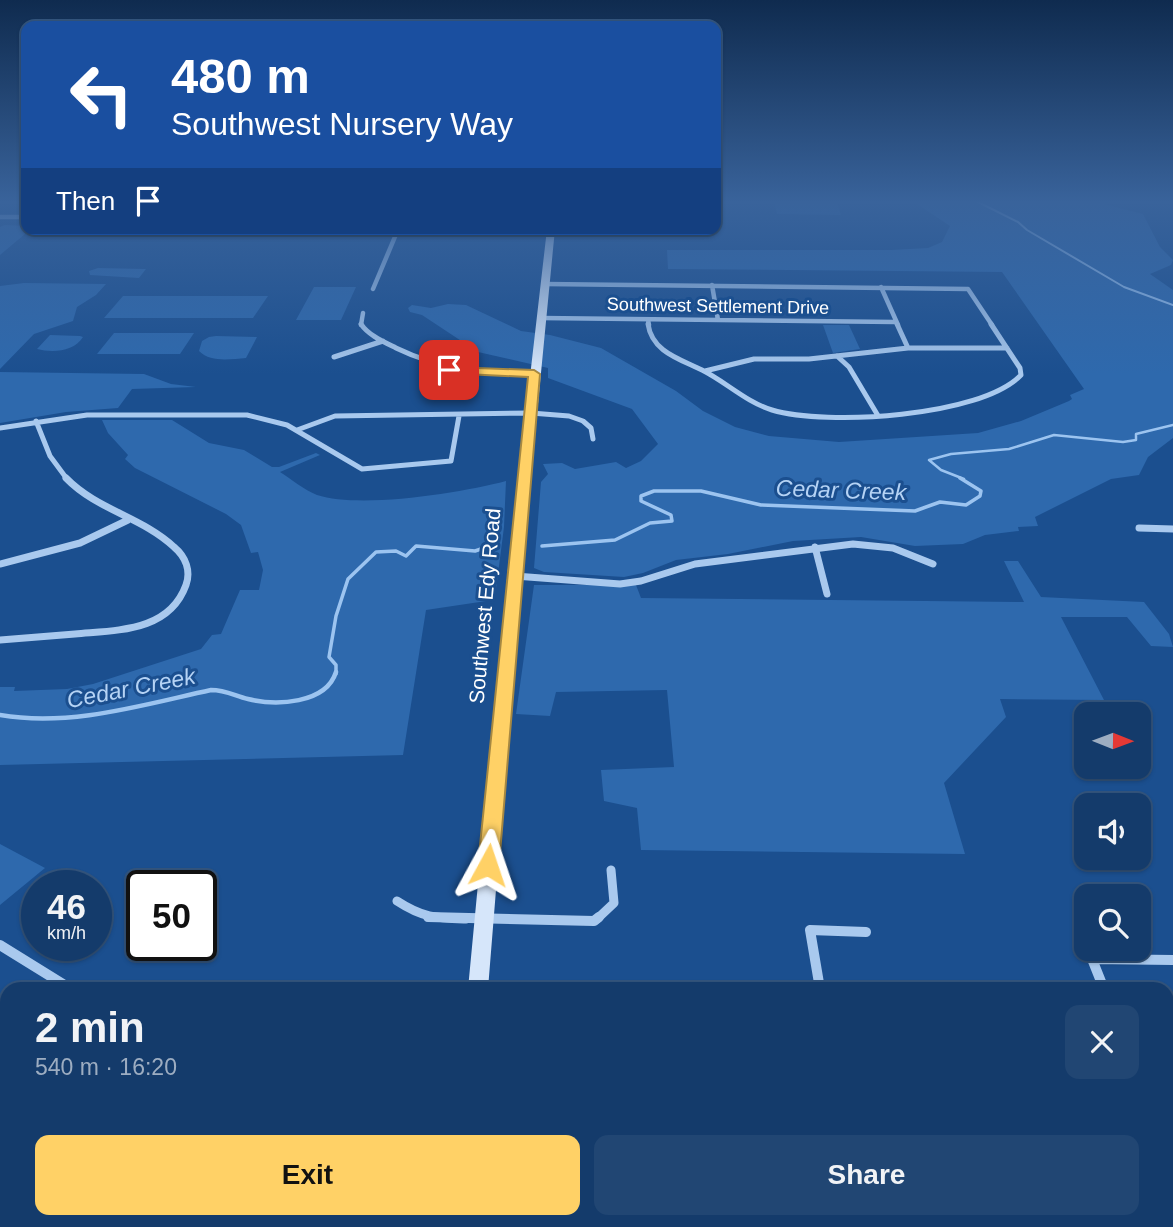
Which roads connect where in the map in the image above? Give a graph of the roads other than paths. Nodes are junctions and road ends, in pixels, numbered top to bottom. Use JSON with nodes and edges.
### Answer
{"nodes":[{"id":1,"x":386,"y":259,"type":"edge"},
{"id":2,"x":547,"y":259,"type":"edge"},
{"id":3,"x":545,"y":284,"type":"junction"},
{"id":4,"x":712,"y":285,"type":"junction"},
{"id":5,"x":881,"y":287,"type":"junction"},
{"id":6,"x":373,"y":289,"type":"dead end"},
{"id":7,"x":363,"y":313,"type":"dead end"},
{"id":8,"x":541,"y":318,"type":"junction"},
{"id":9,"x":648,"y":320,"type":"junction"},
{"id":10,"x":718,"y":320,"type":"junction"},
{"id":11,"x":895,"y":322,"type":"junction"},
{"id":12,"x":383,"y":341,"type":"junction"},
{"id":13,"x":908,"y":348,"type":"junction"},
{"id":14,"x":1007,"y":348,"type":"junction"},
{"id":15,"x":837,"y":356,"type":"junction"},
{"id":16,"x":334,"y":357,"type":"dead end"},
{"id":17,"x":705,"y":371,"type":"junction"},
{"id":18,"x":534,"y":374,"type":"junction"},
{"id":19,"x":531,"y":413,"type":"junction"},
{"id":20,"x":877,"y":414,"type":"junction"},
{"id":21,"x":459,"y":416,"type":"junction"},
{"id":22,"x":36,"y":421,"type":"junction"},
{"id":23,"x":0,"y":428,"type":"edge"},
{"id":24,"x":297,"y":430,"type":"junction"},
{"id":25,"x":593,"y":439,"type":"dead end"},
{"id":26,"x":128,"y":520,"type":"junction"},
{"id":27,"x":1139,"y":528,"type":"dead end"},
{"id":28,"x":1173,"y":529,"type":"edge"},
{"id":29,"x":815,"y":547,"type":"junction"},
{"id":30,"x":0,"y":564,"type":"edge"},
{"id":31,"x":933,"y":564,"type":"dead end"},
{"id":32,"x":514,"y":576,"type":"junction"},
{"id":33,"x":827,"y":594,"type":"dead end"},
{"id":34,"x":0,"y":640,"type":"edge"},
{"id":35,"x":611,"y":870,"type":"dead end"},
{"id":36,"x":397,"y":901,"type":"dead end"},
{"id":37,"x":484,"y":919,"type":"junction"},
{"id":38,"x":866,"y":932,"type":"dead end"},
{"id":39,"x":0,"y":945,"type":"edge"},
{"id":40,"x":1173,"y":960,"type":"edge"},
{"id":41,"x":60,"y":982,"type":"edge"},
{"id":42,"x":479,"y":982,"type":"edge"},
{"id":43,"x":819,"y":982,"type":"edge"},
{"id":44,"x":1101,"y":982,"type":"edge"}],
"edges":[{"from":1,"to":6,"type":"street"},
{"from":2,"to":3,"type":"main road","name":"Southwest Edy Road"},
{"from":3,"to":4,"type":"street"},
{"from":3,"to":8,"type":"main road","name":"Southwest Edy Road"},
{"from":4,"to":5,"type":"street"},
{"from":4,"to":10,"type":"street"},
{"from":5,"to":11,"type":"street"},
{"from":5,"to":14,"type":"street"},
{"from":7,"to":12,"type":"street"},
{"from":8,"to":9,"type":"street","name":"Southwest Settlement Drive"},
{"from":8,"to":18,"type":"main road","name":"Southwest Edy Road"},
{"from":9,"to":10,"type":"street","name":"Southwest Settlement Drive"},
{"from":9,"to":17,"type":"street"},
{"from":10,"to":11,"type":"street","name":"Southwest Settlement Drive"},
{"from":11,"to":13,"type":"street"},
{"from":12,"to":16,"type":"street"},
{"from":12,"to":18,"type":"street"},
{"from":13,"to":14,"type":"street"},
{"from":13,"to":15,"type":"street"},
{"from":14,"to":20,"type":"street"},
{"from":15,"to":17,"type":"street"},
{"from":15,"to":20,"type":"street"},
{"from":17,"to":20,"type":"street"},
{"from":18,"to":19,"type":"main road","name":"Southwest Edy Road"},
{"from":19,"to":21,"type":"street"},
{"from":19,"to":25,"type":"street"},
{"from":19,"to":32,"type":"main road","name":"Southwest Edy Road"},
{"from":21,"to":24,"type":"street"},
{"from":21,"to":24,"type":"street"},
{"from":22,"to":23,"type":"street"},
{"from":22,"to":24,"type":"street"},
{"from":22,"to":26,"type":"street"},
{"from":26,"to":30,"type":"street"},
{"from":26,"to":34,"type":"street"},
{"from":27,"to":28,"type":"street"},
{"from":29,"to":31,"type":"street"},
{"from":29,"to":32,"type":"street"},
{"from":29,"to":33,"type":"street"},
{"from":32,"to":37,"type":"main road","name":"Southwest Edy Road"},
{"from":35,"to":37,"type":"street"},
{"from":36,"to":37,"type":"street"},
{"from":37,"to":42,"type":"main road","name":"Southwest Edy Road"},
{"from":38,"to":43,"type":"street"},
{"from":39,"to":41,"type":"street"},
{"from":40,"to":44,"type":"street"}]}
